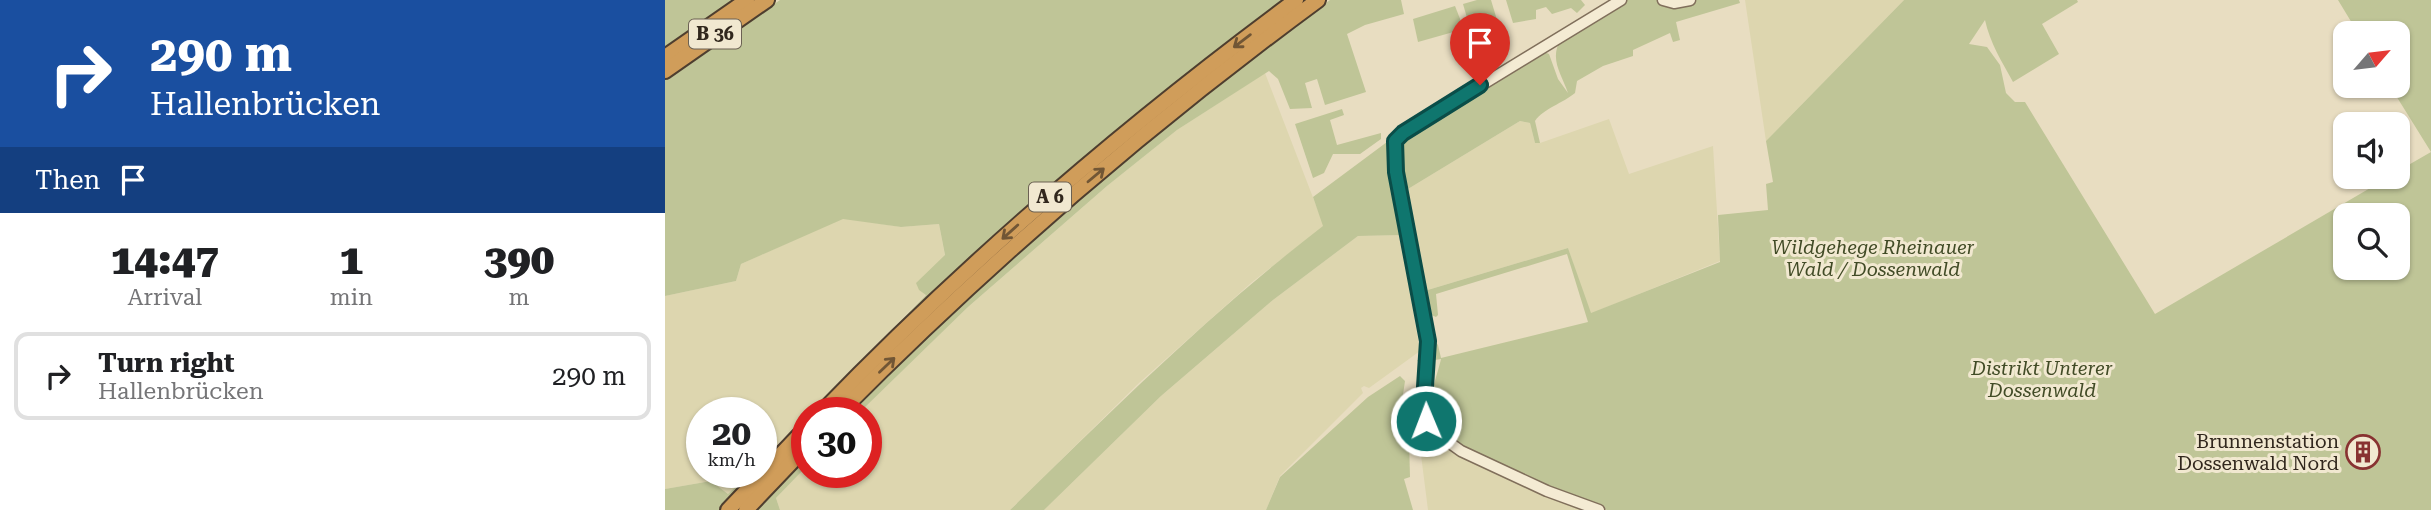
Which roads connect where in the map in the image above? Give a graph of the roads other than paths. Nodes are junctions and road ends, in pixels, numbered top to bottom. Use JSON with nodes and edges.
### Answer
{"nodes":[{"id":1,"x":747,"y":0,"type":"edge"},
{"id":2,"x":767,"y":0,"type":"edge"},
{"id":3,"x":1296,"y":0,"type":"edge"},
{"id":4,"x":1318,"y":0,"type":"edge"},
{"id":5,"x":1621,"y":0,"type":"edge"},
{"id":6,"x":1663,"y":0,"type":"edge"},
{"id":7,"x":1689,"y":0,"type":"edge"},
{"id":8,"x":665,"y":57,"type":"edge"},
{"id":9,"x":665,"y":71,"type":"edge"},
{"id":10,"x":837,"y":397,"type":"edge"},
{"id":11,"x":855,"y":397,"type":"edge"},
{"id":12,"x":791,"y":444,"type":"edge"},
{"id":13,"x":791,"y":463,"type":"edge"},
{"id":14,"x":728,"y":510,"type":"edge"},
{"id":15,"x":746,"y":510,"type":"edge"},
{"id":16,"x":1599,"y":510,"type":"edge"}],
"edges":[{"from":1,"to":8,"type":"highway","number":"B 36"},
{"from":2,"to":9,"type":"highway","number":"B 36"},
{"from":3,"to":10,"type":"highway","number":"A 6","one_way":true},
{"from":11,"to":4,"type":"highway","number":"A 6","one_way":true},
{"from":5,"to":16,"type":"street"},
{"from":6,"to":7,"type":"street"},
{"from":12,"to":14,"type":"highway"},
{"from":13,"to":15,"type":"highway"}]}
